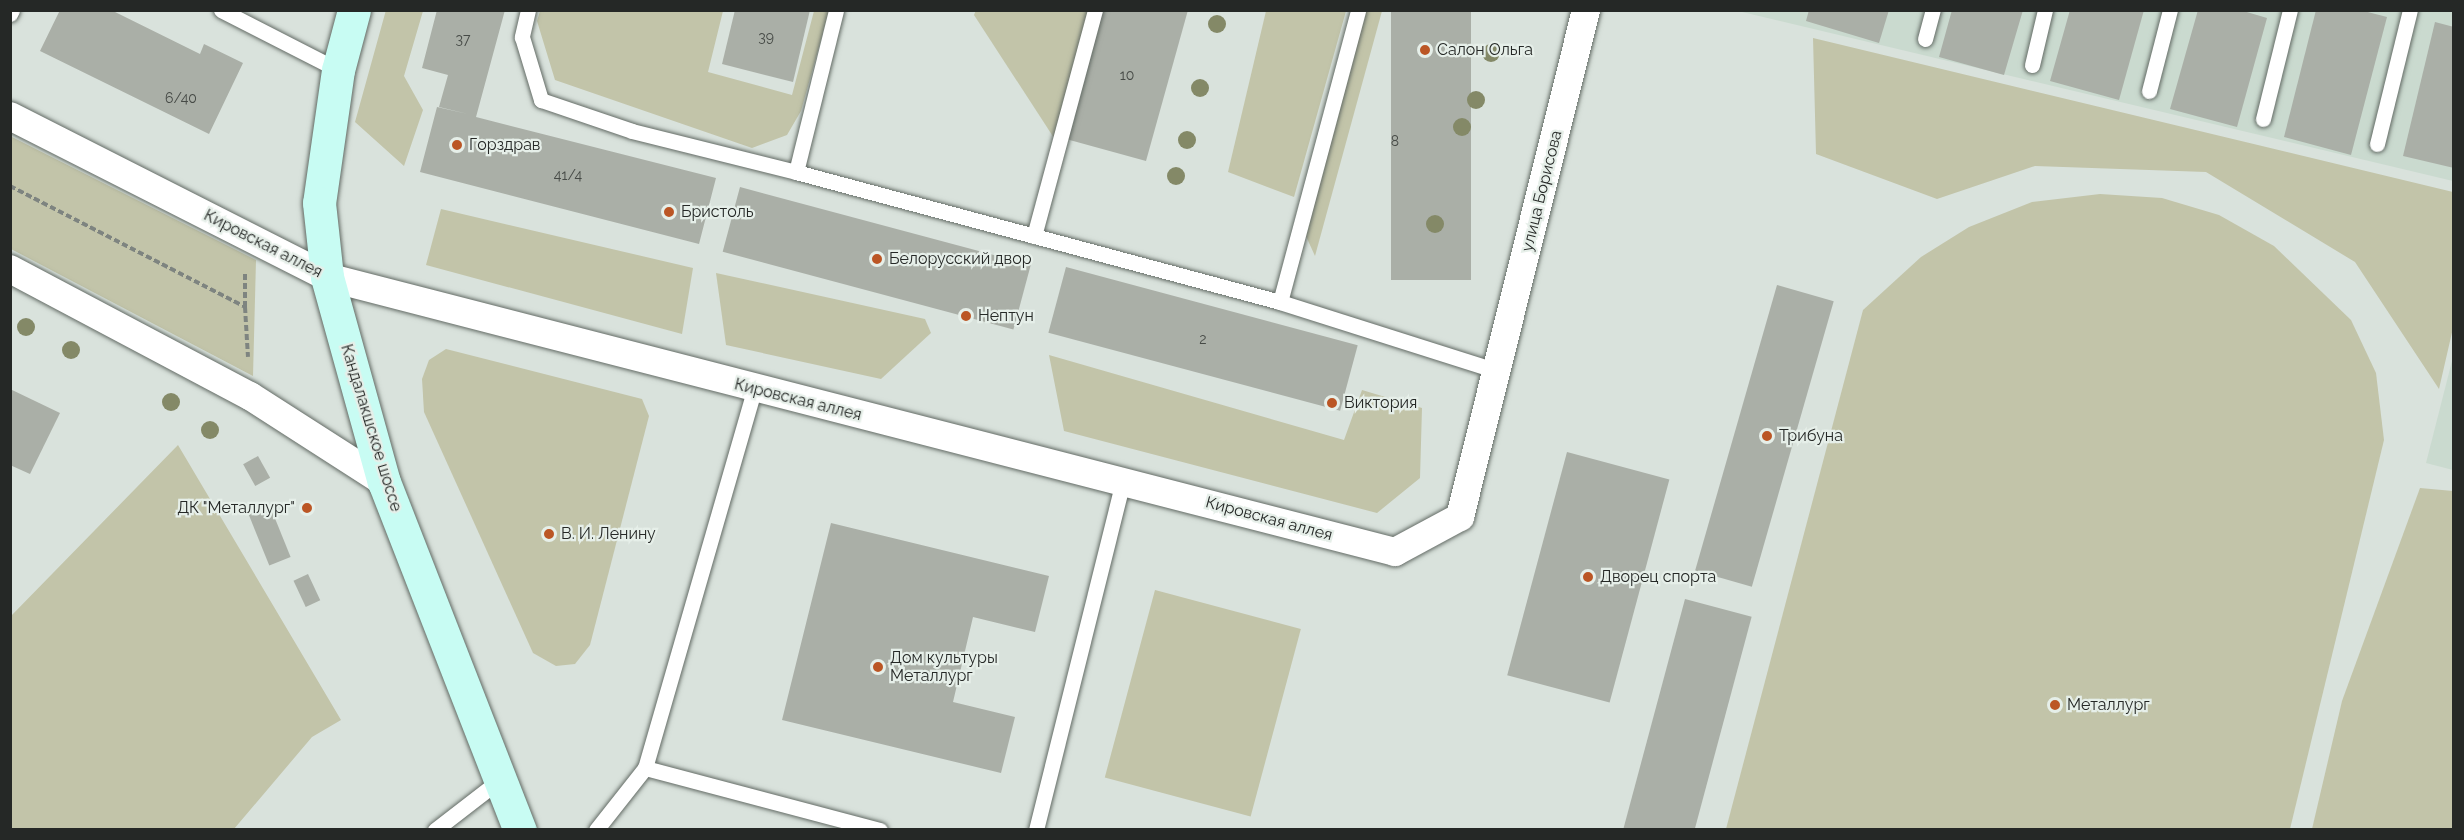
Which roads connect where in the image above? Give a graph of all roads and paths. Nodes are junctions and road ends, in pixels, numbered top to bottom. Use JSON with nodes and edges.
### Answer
{"nodes":[{"id":1,"x":221,"y":10,"type":"edge"},
{"id":2,"x":354,"y":10,"type":"edge"},
{"id":3,"x":528,"y":10,"type":"edge"},
{"id":4,"x":836,"y":10,"type":"edge"},
{"id":5,"x":1095,"y":10,"type":"edge"},
{"id":6,"x":1358,"y":10,"type":"edge"},
{"id":7,"x":1586,"y":10,"type":"edge"},
{"id":8,"x":1933,"y":10,"type":"edge"},
{"id":9,"x":2045,"y":10,"type":"edge"},
{"id":10,"x":2170,"y":10,"type":"edge"},
{"id":11,"x":2290,"y":10,"type":"edge"},
{"id":12,"x":2410,"y":10,"type":"edge"},
{"id":13,"x":1925,"y":39,"type":"dead end"},
{"id":14,"x":2032,"y":64,"type":"dead end"},
{"id":15,"x":338,"y":70,"type":"junction"},
{"id":16,"x":2149,"y":91,"type":"dead end"},
{"id":17,"x":10,"y":116,"type":"edge"},
{"id":18,"x":2263,"y":119,"type":"dead end"},
{"id":19,"x":2377,"y":144,"type":"dead end"},
{"id":20,"x":796,"y":172,"type":"junction"},
{"id":21,"x":10,"y":186,"type":"edge"},
{"id":22,"x":1034,"y":237,"type":"junction"},
{"id":23,"x":10,"y":269,"type":"edge"},
{"id":24,"x":327,"y":277,"type":"junction"},
{"id":25,"x":1280,"y":302,"type":"junction"},
{"id":26,"x":1498,"y":371,"type":"junction"},
{"id":27,"x":754,"y":390,"type":"junction"},
{"id":28,"x":250,"y":396,"type":"junction"},
{"id":29,"x":1123,"y":481,"type":"junction"},
{"id":30,"x":384,"y":482,"type":"junction"},
{"id":31,"x":645,"y":768,"type":"junction"},
{"id":32,"x":501,"y":779,"type":"junction"},
{"id":33,"x":435,"y":830,"type":"edge"},
{"id":34,"x":520,"y":830,"type":"edge"},
{"id":35,"x":596,"y":830,"type":"edge"},
{"id":36,"x":880,"y":830,"type":"edge"},
{"id":37,"x":1036,"y":830,"type":"edge"}],
"edges":[{"from":1,"to":15,"type":"lane"},
{"from":2,"to":15,"type":"main road","name":"Кандалакшское шоссе"},
{"from":3,"to":20,"type":"lane"},
{"from":4,"to":20,"type":"lane"},
{"from":5,"to":22,"type":"lane"},
{"from":6,"to":25,"type":"lane"},
{"from":7,"to":26,"type":"street","name":"улица Борисова"},
{"from":8,"to":13,"type":"lane"},
{"from":9,"to":14,"type":"lane"},
{"from":10,"to":16,"type":"lane"},
{"from":11,"to":18,"type":"lane"},
{"from":12,"to":19,"type":"lane"},
{"from":15,"to":24,"type":"main road","name":"Кандалакшское шоссе"},
{"from":17,"to":24,"type":"street","name":"Кировская аллея"},
{"from":20,"to":22,"type":"lane"},
{"from":21,"to":28,"type":"path"},
{"from":22,"to":25,"type":"lane"},
{"from":23,"to":28,"type":"street"},
{"from":24,"to":27,"type":"street","name":"Кировская аллея"},
{"from":24,"to":30,"type":"main road","name":"Кандалакшское шоссе"},
{"from":25,"to":26,"type":"lane"},
{"from":26,"to":29,"type":"street","name":"Кировская аллея"},
{"from":27,"to":29,"type":"street","name":"Кировская аллея"},
{"from":27,"to":31,"type":"lane"},
{"from":28,"to":30,"type":"street"},
{"from":29,"to":37,"type":"lane"},
{"from":30,"to":32,"type":"main road","name":"Кандалакшское шоссе"},
{"from":31,"to":35,"type":"lane"},
{"from":31,"to":36,"type":"lane"},
{"from":32,"to":33,"type":"lane"},
{"from":32,"to":34,"type":"main road","name":"Кандалакшское шоссе"}]}
